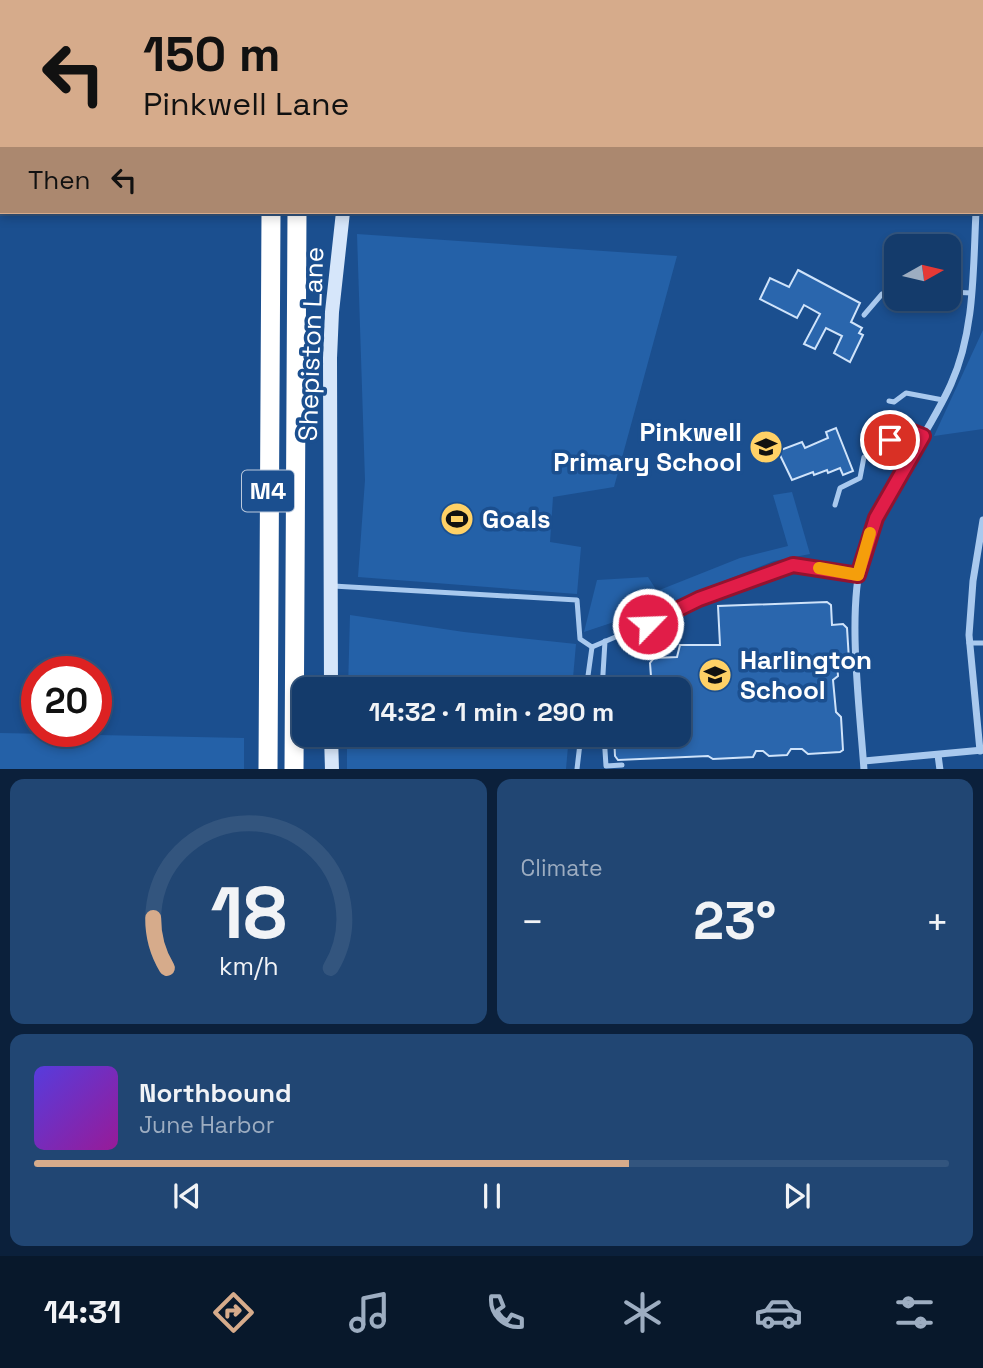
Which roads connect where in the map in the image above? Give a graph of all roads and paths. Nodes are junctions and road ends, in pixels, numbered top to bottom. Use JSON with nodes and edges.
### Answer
{"nodes":[{"id":1,"x":271,"y":214,"type":"edge"},
{"id":2,"x":297,"y":214,"type":"edge"},
{"id":3,"x":343,"y":214,"type":"edge"},
{"id":4,"x":976,"y":214,"type":"edge"},
{"id":5,"x":961,"y":293,"type":"edge"},
{"id":6,"x":972,"y":293,"type":"junction"},
{"id":7,"x":884,"y":294,"type":"edge"},
{"id":8,"x":864,"y":315,"type":"dead end"},
{"id":9,"x":943,"y":400,"type":"junction"},
{"id":10,"x":889,"y":401,"type":"dead end"},
{"id":11,"x":923,"y":436,"type":"junction"},
{"id":12,"x":835,"y":505,"type":"dead end"},
{"id":13,"x":983,"y":520,"type":"edge"},
{"id":14,"x":858,"y":575,"type":"junction"},
{"id":15,"x":330,"y":586,"type":"junction"},
{"id":16,"x":605,"y":642,"type":"junction"},
{"id":17,"x":969,"y":643,"type":"junction"},
{"id":18,"x":983,"y":643,"type":"edge"},
{"id":19,"x":592,"y":647,"type":"junction"},
{"id":20,"x":331,"y":677,"type":"edge"},
{"id":21,"x":588,"y":677,"type":"edge"},
{"id":22,"x":603,"y":677,"type":"edge"},
{"id":23,"x":331,"y":747,"type":"edge"},
{"id":24,"x":580,"y":747,"type":"edge"},
{"id":25,"x":605,"y":747,"type":"edge"},
{"id":26,"x":981,"y":751,"type":"edge"},
{"id":27,"x":939,"y":755,"type":"junction"},
{"id":28,"x":622,"y":765,"type":"dead end"},
{"id":29,"x":864,"y":765,"type":"edge"},
{"id":30,"x":268,"y":769,"type":"edge"},
{"id":31,"x":294,"y":769,"type":"edge"},
{"id":32,"x":332,"y":769,"type":"edge"},
{"id":33,"x":577,"y":769,"type":"edge"},
{"id":34,"x":940,"y":769,"type":"edge"}],
"edges":[{"from":1,"to":30,"type":"highway","number":"M4"},
{"from":2,"to":31,"type":"highway","number":"M4"},
{"from":3,"to":15,"type":"street","name":"Shepiston Lane"},
{"from":4,"to":6,"type":"street"},
{"from":5,"to":6,"type":"lane"},
{"from":6,"to":9,"type":"street"},
{"from":7,"to":8,"type":"lane"},
{"from":9,"to":10,"type":"lane"},
{"from":9,"to":11,"type":"street"},
{"from":11,"to":12,"type":"lane"},
{"from":11,"to":14,"type":"street"},
{"from":13,"to":17,"type":"street"},
{"from":14,"to":16,"type":"lane"},
{"from":14,"to":29,"type":"street"},
{"from":15,"to":19,"type":"lane"},
{"from":15,"to":20,"type":"street","name":"Shepiston Lane"},
{"from":16,"to":19,"type":"lane"},
{"from":16,"to":22,"type":"lane"},
{"from":17,"to":18,"type":"lane"},
{"from":17,"to":26,"type":"street"},
{"from":19,"to":21,"type":"lane"},
{"from":23,"to":32,"type":"street"},
{"from":24,"to":33,"type":"lane"},
{"from":25,"to":28,"type":"lane"},
{"from":26,"to":27,"type":"street"},
{"from":27,"to":29,"type":"street"},
{"from":27,"to":34,"type":"street"}]}
